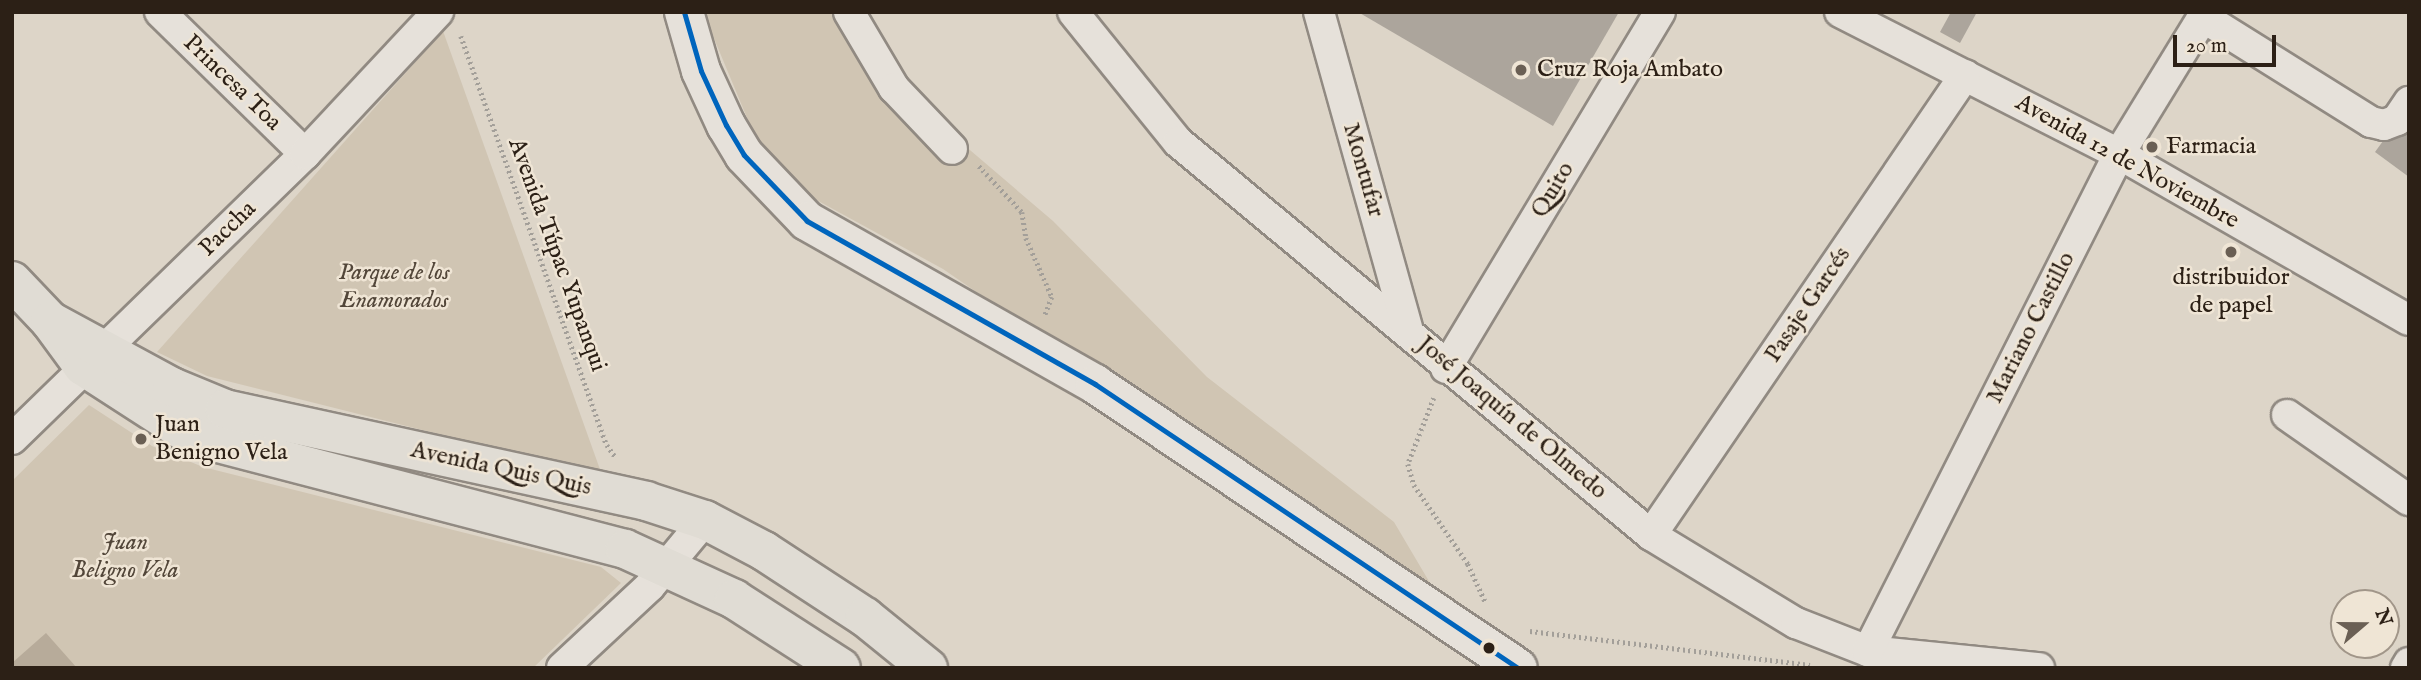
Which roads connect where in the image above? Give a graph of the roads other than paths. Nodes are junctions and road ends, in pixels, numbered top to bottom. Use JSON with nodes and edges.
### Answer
{"nodes":[{"id":1,"x":160,"y":12,"type":"edge"},
{"id":2,"x":684,"y":12,"type":"edge"},
{"id":3,"x":849,"y":12,"type":"edge"},
{"id":4,"x":1319,"y":12,"type":"edge"},
{"id":5,"x":1660,"y":12,"type":"edge"},
{"id":6,"x":1840,"y":12,"type":"edge"},
{"id":7,"x":1075,"y":14,"type":"edge"},
{"id":8,"x":2205,"y":15,"type":"edge"},
{"id":9,"x":447,"y":19,"type":"edge"},
{"id":10,"x":1965,"y":75,"type":"junction"},
{"id":11,"x":2409,"y":102,"type":"edge"},
{"id":12,"x":952,"y":149,"type":"road end"},
{"id":13,"x":304,"y":154,"type":"junction"},
{"id":14,"x":2119,"y":154,"type":"junction"},
{"id":15,"x":12,"y":281,"type":"edge"},
{"id":16,"x":2409,"y":320,"type":"edge"},
{"id":17,"x":1407,"y":328,"type":"junction"},
{"id":18,"x":93,"y":358,"type":"junction"},
{"id":19,"x":1447,"y":368,"type":"junction"},
{"id":20,"x":2287,"y":415,"type":"dead end"},
{"id":21,"x":12,"y":439,"type":"edge"},
{"id":22,"x":2409,"y":500,"type":"edge"},
{"id":23,"x":705,"y":520,"type":"junction"},
{"id":24,"x":1651,"y":535,"type":"junction"},
{"id":25,"x":668,"y":566,"type":"junction"},
{"id":26,"x":1868,"y":651,"type":"junction"},
{"id":27,"x":1504,"y":657,"type":"edge"},
{"id":28,"x":2409,"y":663,"type":"edge"},
{"id":29,"x":562,"y":668,"type":"edge"},
{"id":30,"x":841,"y":668,"type":"edge"},
{"id":31,"x":928,"y":668,"type":"edge"},
{"id":32,"x":2039,"y":668,"type":"edge"},
{"id":33,"x":2406,"y":668,"type":"edge"}],
"edges":[{"from":1,"to":13,"type":"street","name":"Princesa Toa"},
{"from":2,"to":27,"type":"street"},
{"from":3,"to":12,"type":"street"},
{"from":4,"to":17,"type":"street","name":"Montufar"},
{"from":5,"to":19,"type":"street","name":"Quito"},
{"from":6,"to":10,"type":"street","name":"Avenida 12 de Noviembre"},
{"from":7,"to":17,"type":"street","name":"José Joaquín de Olmedo"},
{"from":8,"to":11,"type":"street"},
{"from":8,"to":14,"type":"street","name":"Mariano Castillo"},
{"from":9,"to":13,"type":"street","name":"Paccha"},
{"from":10,"to":14,"type":"street","name":"Avenida 12 de Noviembre"},
{"from":10,"to":24,"type":"street","name":"Pasaje Garcés"},
{"from":13,"to":18,"type":"street","name":"Paccha"},
{"from":14,"to":16,"type":"street","name":"Avenida 12 de Noviembre"},
{"from":14,"to":26,"type":"street","name":"Mariano Castillo"},
{"from":15,"to":18,"type":"main road","name":"Avenida Quis Quis"},
{"from":17,"to":19,"type":"street","name":"José Joaquín de Olmedo"},
{"from":18,"to":21,"type":"street","name":"Paccha"},
{"from":18,"to":23,"type":"main road","name":"Avenida Quis Quis"},
{"from":18,"to":25,"type":"main road","name":"Avenida Quis Quis"},
{"from":19,"to":24,"type":"street","name":"José Joaquín de Olmedo"},
{"from":20,"to":22,"type":"street"},
{"from":23,"to":25,"type":"street"},
{"from":23,"to":31,"type":"main road","name":"Avenida Quis Quis"},
{"from":24,"to":26,"type":"street","name":"José Joaquín de Olmedo"},
{"from":25,"to":29,"type":"street"},
{"from":25,"to":30,"type":"main road","name":"Avenida Quis Quis"},
{"from":26,"to":32,"type":"street","name":"José Joaquín de Olmedo"},
{"from":28,"to":33,"type":"street"}]}
